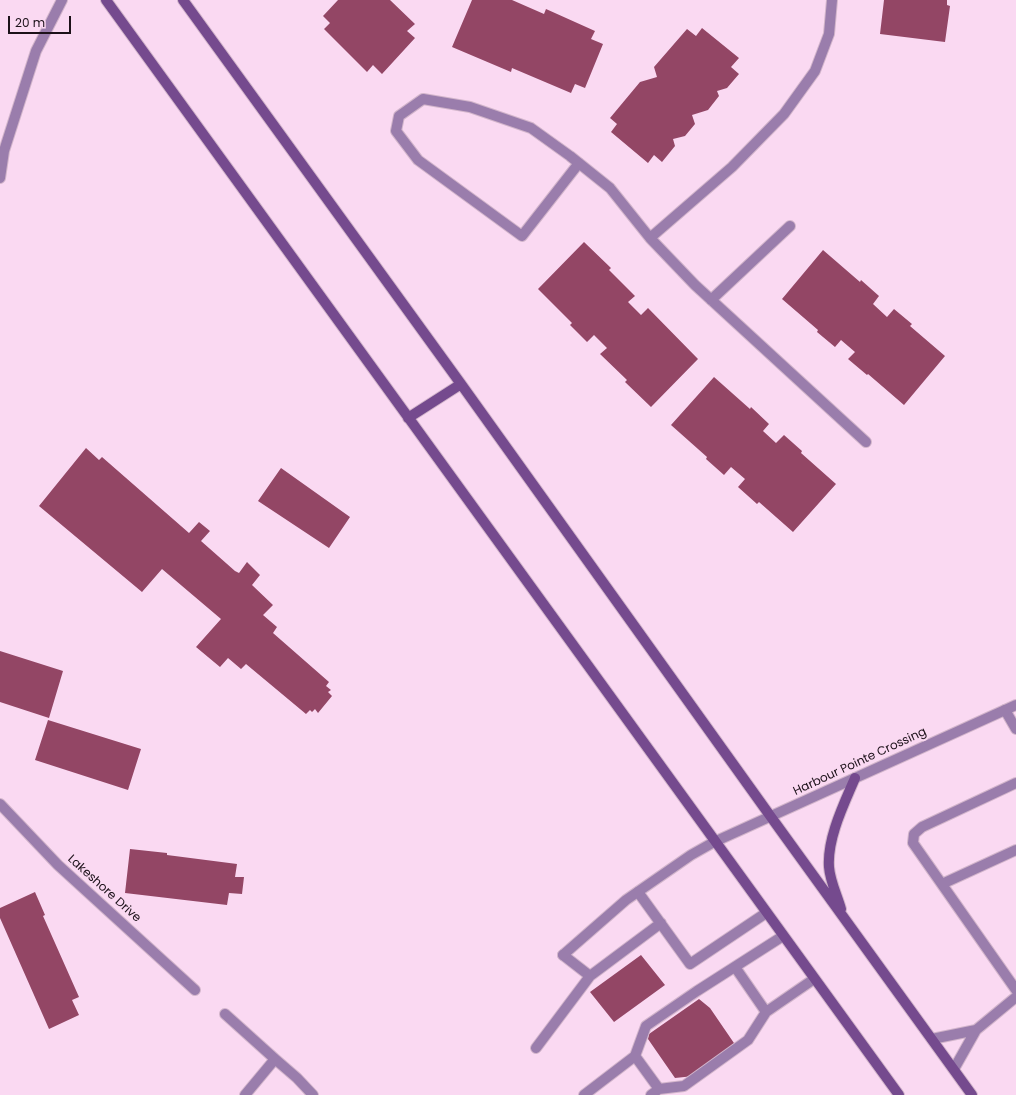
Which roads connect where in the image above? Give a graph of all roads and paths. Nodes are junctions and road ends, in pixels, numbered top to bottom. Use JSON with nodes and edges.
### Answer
{"nodes":[{"id":1,"x":62,"y":0,"type":"edge"},
{"id":2,"x":106,"y":0,"type":"edge"},
{"id":3,"x":183,"y":0,"type":"edge"},
{"id":4,"x":832,"y":0,"type":"edge"},
{"id":5,"x":579,"y":163,"type":"junction"},
{"id":6,"x":0,"y":178,"type":"edge"},
{"id":7,"x":790,"y":226,"type":"dead end"},
{"id":8,"x":650,"y":238,"type":"junction"},
{"id":9,"x":711,"y":300,"type":"junction"},
{"id":10,"x":461,"y":384,"type":"junction"},
{"id":11,"x":408,"y":418,"type":"junction"},
{"id":12,"x":866,"y":442,"type":"dead end"},
{"id":13,"x":1016,"y":705,"type":"edge"},
{"id":14,"x":1005,"y":710,"type":"junction"},
{"id":15,"x":1016,"y":729,"type":"edge"},
{"id":16,"x":855,"y":778,"type":"junction"},
{"id":17,"x":1016,"y":783,"type":"edge"},
{"id":18,"x":0,"y":804,"type":"edge"},
{"id":19,"x":771,"y":817,"type":"junction"},
{"id":20,"x":714,"y":842,"type":"junction"},
{"id":21,"x":1016,"y":850,"type":"edge"},
{"id":22,"x":942,"y":884,"type":"junction"},
{"id":23,"x":638,"y":892,"type":"junction"},
{"id":24,"x":766,"y":913,"type":"junction"},
{"id":25,"x":845,"y":920,"type":"junction"},
{"id":26,"x":661,"y":923,"type":"junction"},
{"id":27,"x":783,"y":936,"type":"junction"},
{"id":28,"x":735,"y":967,"type":"junction"},
{"id":29,"x":590,"y":976,"type":"junction"},
{"id":30,"x":814,"y":979,"type":"junction"},
{"id":31,"x":195,"y":990,"type":"dead end"},
{"id":32,"x":1016,"y":990,"type":"edge"},
{"id":33,"x":1016,"y":997,"type":"edge"},
{"id":34,"x":766,"y":1012,"type":"junction"},
{"id":35,"x":225,"y":1014,"type":"dead end"},
{"id":36,"x":976,"y":1030,"type":"junction"},
{"id":37,"x":932,"y":1039,"type":"junction"},
{"id":38,"x":536,"y":1048,"type":"dead end"},
{"id":39,"x":635,"y":1056,"type":"junction"},
{"id":40,"x":275,"y":1059,"type":"junction"},
{"id":41,"x":954,"y":1069,"type":"junction"},
{"id":42,"x":655,"y":1092,"type":"edge"},
{"id":43,"x":245,"y":1095,"type":"edge"},
{"id":44,"x":313,"y":1095,"type":"edge"},
{"id":45,"x":584,"y":1095,"type":"edge"},
{"id":46,"x":899,"y":1095,"type":"edge"},
{"id":47,"x":972,"y":1095,"type":"edge"}],
"edges":[{"from":1,"to":6,"type":"street"},
{"from":2,"to":11,"type":"main road"},
{"from":3,"to":10,"type":"main road"},
{"from":4,"to":8,"type":"street"},
{"from":5,"to":5,"type":"street"},
{"from":5,"to":8,"type":"street"},
{"from":7,"to":9,"type":"street"},
{"from":8,"to":9,"type":"street"},
{"from":9,"to":12,"type":"street"},
{"from":10,"to":11,"type":"main road"},
{"from":10,"to":19,"type":"main road"},
{"from":11,"to":20,"type":"main road"},
{"from":13,"to":14,"type":"street","name":"Harbour Pointe Crossing"},
{"from":14,"to":15,"type":"street"},
{"from":14,"to":16,"type":"street","name":"Harbour Pointe Crossing"},
{"from":16,"to":19,"type":"street","name":"Harbour Pointe Crossing"},
{"from":16,"to":25,"type":"main road"},
{"from":17,"to":22,"type":"street"},
{"from":18,"to":31,"type":"street","name":"Lakeshore Drive"},
{"from":19,"to":20,"type":"street","name":"Harbour Pointe Crossing"},
{"from":19,"to":25,"type":"main road"},
{"from":20,"to":23,"type":"street","name":"Harbour Pointe Crossing"},
{"from":20,"to":24,"type":"main road"},
{"from":21,"to":22,"type":"street"},
{"from":22,"to":32,"type":"street"},
{"from":23,"to":26,"type":"street"},
{"from":23,"to":29,"type":"street","name":"Harbour Pointe Crossing"},
{"from":24,"to":26,"type":"street"},
{"from":24,"to":27,"type":"main road"},
{"from":25,"to":37,"type":"main road"},
{"from":26,"to":29,"type":"street"},
{"from":27,"to":28,"type":"street"},
{"from":27,"to":30,"type":"main road"},
{"from":28,"to":34,"type":"street"},
{"from":28,"to":39,"type":"street"},
{"from":29,"to":38,"type":"street"},
{"from":30,"to":34,"type":"street"},
{"from":30,"to":46,"type":"main road"},
{"from":33,"to":36,"type":"street"},
{"from":34,"to":42,"type":"street"},
{"from":35,"to":40,"type":"street"},
{"from":36,"to":37,"type":"street"},
{"from":36,"to":41,"type":"street"},
{"from":37,"to":41,"type":"main road"},
{"from":39,"to":42,"type":"street"},
{"from":39,"to":45,"type":"street"},
{"from":40,"to":43,"type":"street"},
{"from":40,"to":44,"type":"street"},
{"from":41,"to":47,"type":"main road"}]}
